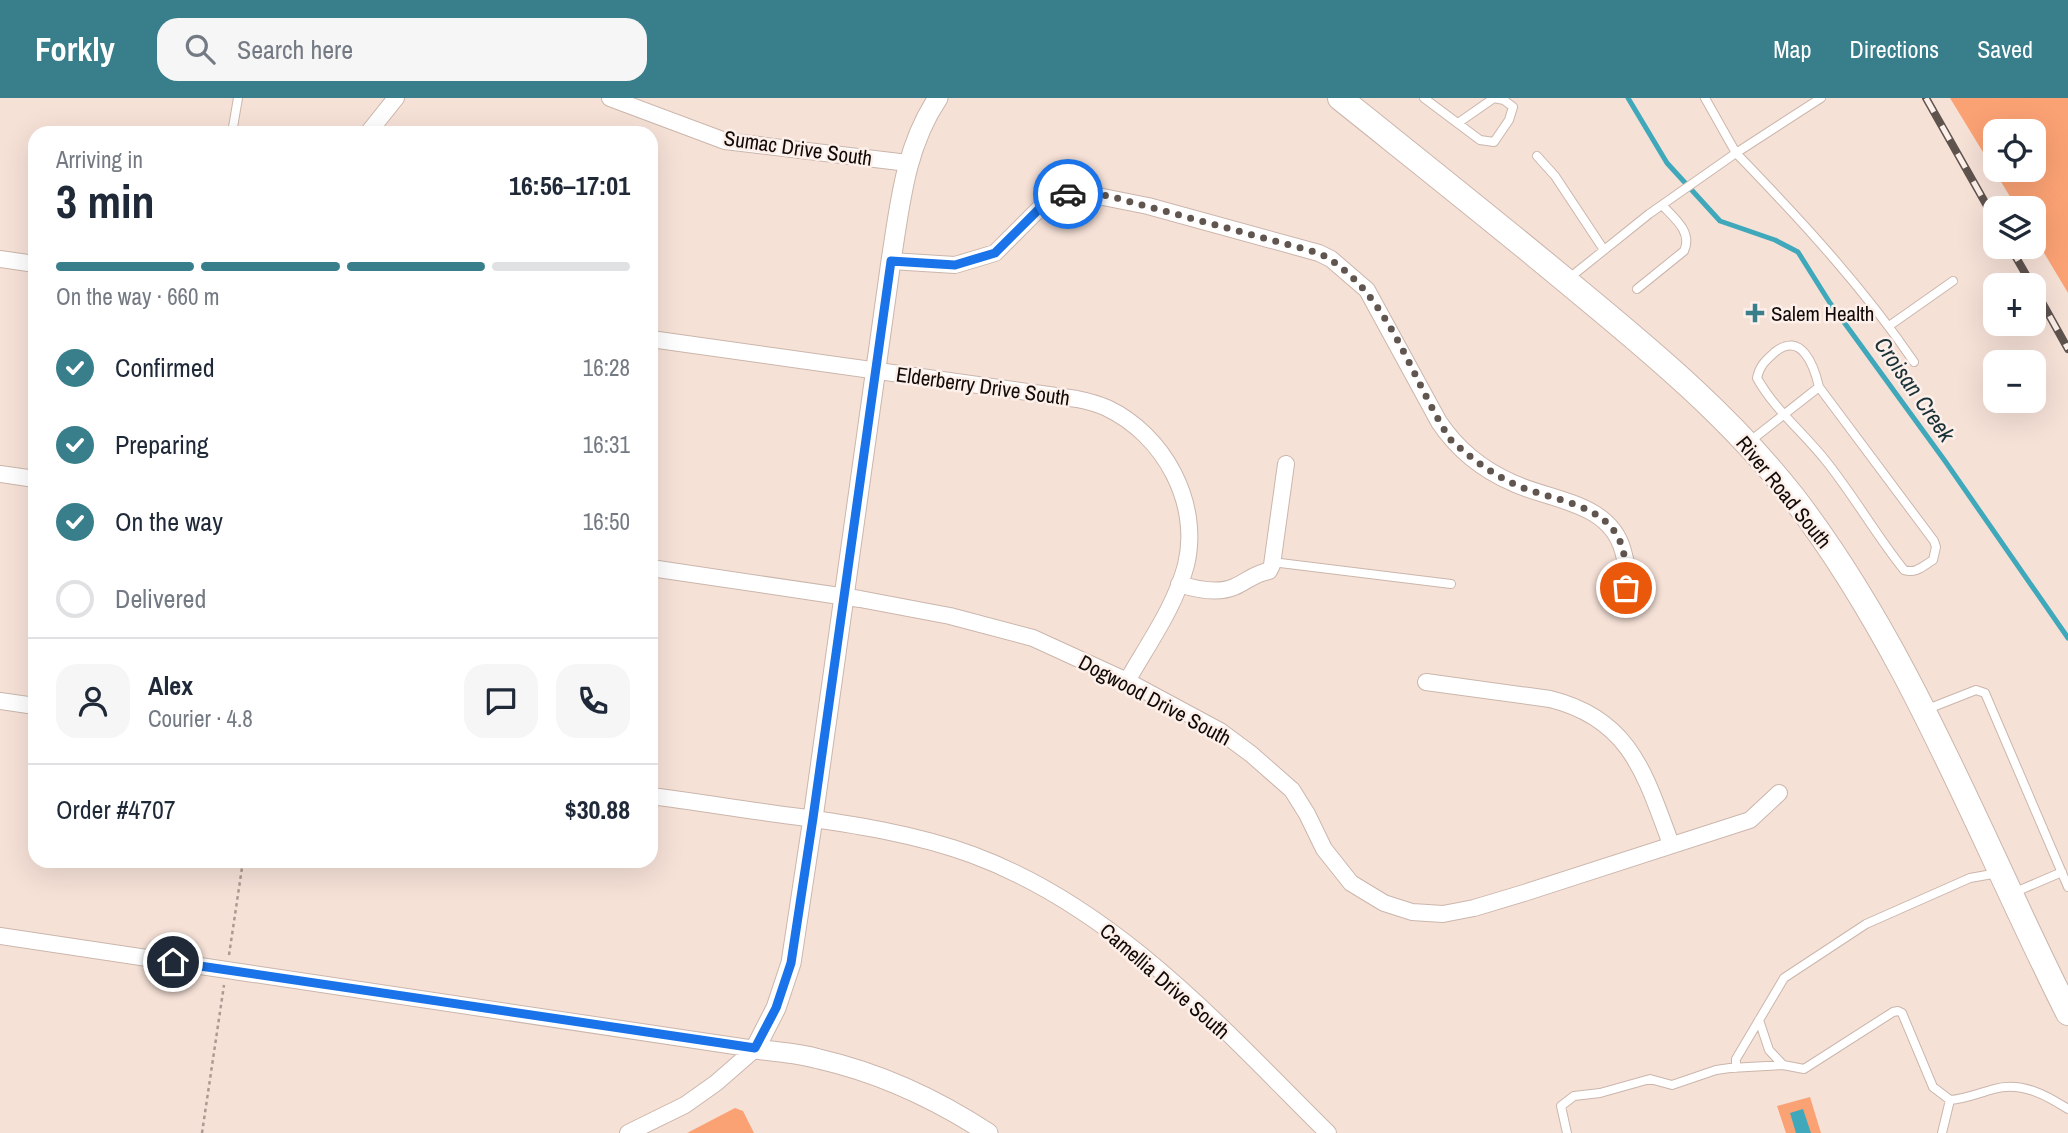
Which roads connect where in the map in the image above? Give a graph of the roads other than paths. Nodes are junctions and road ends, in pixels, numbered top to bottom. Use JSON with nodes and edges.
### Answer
{"nodes":[{"id":1,"x":238,"y":98,"type":"edge"},
{"id":2,"x":396,"y":98,"type":"edge"},
{"id":3,"x":610,"y":98,"type":"edge"},
{"id":4,"x":938,"y":98,"type":"edge"},
{"id":5,"x":1340,"y":98,"type":"edge"},
{"id":6,"x":1424,"y":98,"type":"edge"},
{"id":7,"x":1705,"y":98,"type":"edge"},
{"id":8,"x":1821,"y":98,"type":"edge"},
{"id":9,"x":1458,"y":123,"type":"junction"},
{"id":10,"x":233,"y":126,"type":"edge"},
{"id":11,"x":374,"y":126,"type":"edge"},
{"id":12,"x":1736,"y":153,"type":"junction"},
{"id":13,"x":1537,"y":156,"type":"dead end"},
{"id":14,"x":908,"y":163,"type":"junction"},
{"id":15,"x":1662,"y":205,"type":"junction"},
{"id":16,"x":1604,"y":250,"type":"junction"},
{"id":17,"x":0,"y":259,"type":"edge"},
{"id":18,"x":891,"y":261,"type":"junction"},
{"id":19,"x":28,"y":263,"type":"edge"},
{"id":20,"x":1566,"y":280,"type":"junction"},
{"id":21,"x":1953,"y":281,"type":"dead end"},
{"id":22,"x":1637,"y":289,"type":"dead end"},
{"id":23,"x":1889,"y":326,"type":"junction"},
{"id":24,"x":658,"y":340,"type":"edge"},
{"id":25,"x":1914,"y":362,"type":"dead end"},
{"id":26,"x":875,"y":371,"type":"junction"},
{"id":27,"x":1819,"y":387,"type":"junction"},
{"id":28,"x":1786,"y":414,"type":"junction"},
{"id":29,"x":1747,"y":444,"type":"junction"},
{"id":30,"x":1286,"y":464,"type":"dead end"},
{"id":31,"x":0,"y":474,"type":"edge"},
{"id":32,"x":28,"y":478,"type":"edge"},
{"id":33,"x":1272,"y":562,"type":"junction"},
{"id":34,"x":658,"y":569,"type":"edge"},
{"id":35,"x":1179,"y":584,"type":"junction"},
{"id":36,"x":1451,"y":584,"type":"dead end"},
{"id":37,"x":845,"y":596,"type":"junction"},
{"id":38,"x":1616,"y":607,"type":"dead end"},
{"id":39,"x":1127,"y":681,"type":"junction"},
{"id":40,"x":1426,"y":682,"type":"dead end"},
{"id":41,"x":0,"y":701,"type":"edge"},
{"id":42,"x":28,"y":705,"type":"edge"},
{"id":43,"x":1922,"y":711,"type":"junction"},
{"id":44,"x":1779,"y":793,"type":"dead end"},
{"id":45,"x":658,"y":797,"type":"edge"},
{"id":46,"x":813,"y":818,"type":"junction"},
{"id":47,"x":1671,"y":844,"type":"junction"},
{"id":48,"x":2062,"y":872,"type":"junction"},
{"id":49,"x":2005,"y":884,"type":"junction"},
{"id":50,"x":2068,"y":887,"type":"edge"},
{"id":51,"x":0,"y":936,"type":"edge"},
{"id":52,"x":2068,"y":1013,"type":"edge"},
{"id":53,"x":1759,"y":1020,"type":"junction"},
{"id":54,"x":755,"y":1048,"type":"junction"},
{"id":55,"x":1783,"y":1065,"type":"junction"},
{"id":56,"x":1736,"y":1068,"type":"junction"},
{"id":57,"x":1950,"y":1100,"type":"junction"},
{"id":58,"x":2068,"y":1109,"type":"edge"},
{"id":59,"x":635,"y":1131,"type":"edge"},
{"id":60,"x":988,"y":1133,"type":"edge"},
{"id":61,"x":1328,"y":1133,"type":"edge"},
{"id":62,"x":1567,"y":1133,"type":"edge"},
{"id":63,"x":1942,"y":1133,"type":"edge"}],
"edges":[{"from":1,"to":10,"type":"lane"},
{"from":2,"to":11,"type":"street"},
{"from":3,"to":14,"type":"street","name":"Sumac Drive South"},
{"from":4,"to":14,"type":"street"},
{"from":5,"to":20,"type":"main road","name":"River Road South"},
{"from":6,"to":9,"type":"lane"},
{"from":7,"to":12,"type":"lane"},
{"from":8,"to":12,"type":"lane"},
{"from":9,"to":9,"type":"lane"},
{"from":12,"to":15,"type":"lane"},
{"from":12,"to":23,"type":"lane"},
{"from":13,"to":16,"type":"lane"},
{"from":14,"to":18,"type":"street"},
{"from":15,"to":16,"type":"lane"},
{"from":15,"to":22,"type":"lane"},
{"from":16,"to":20,"type":"lane"},
{"from":17,"to":19,"type":"street"},
{"from":18,"to":26,"type":"street"},
{"from":18,"to":38,"type":"street"},
{"from":20,"to":29,"type":"main road","name":"River Road South"},
{"from":21,"to":23,"type":"lane"},
{"from":23,"to":25,"type":"lane"},
{"from":24,"to":26,"type":"street","name":"Elderberry Drive South"},
{"from":26,"to":35,"type":"street","name":"Elderberry Drive South"},
{"from":26,"to":37,"type":"street"},
{"from":27,"to":28,"type":"lane"},
{"from":27,"to":28,"type":"lane"},
{"from":27,"to":28,"type":"lane"},
{"from":28,"to":29,"type":"lane"},
{"from":29,"to":43,"type":"main road","name":"River Road South"},
{"from":30,"to":33,"type":"street"},
{"from":31,"to":32,"type":"street"},
{"from":33,"to":35,"type":"street"},
{"from":33,"to":36,"type":"lane"},
{"from":34,"to":37,"type":"street","name":"Dogwood Drive South"},
{"from":35,"to":39,"type":"street","name":"Elderberry Drive South"},
{"from":37,"to":39,"type":"street","name":"Dogwood Drive South"},
{"from":37,"to":46,"type":"street"},
{"from":39,"to":47,"type":"street","name":"Dogwood Drive South"},
{"from":40,"to":47,"type":"street"},
{"from":41,"to":42,"type":"street"},
{"from":43,"to":48,"type":"lane"},
{"from":43,"to":49,"type":"main road","name":"River Road South"},
{"from":44,"to":47,"type":"street","name":"Dogwood Drive South"},
{"from":45,"to":46,"type":"street","name":"Camellia Drive South"},
{"from":46,"to":54,"type":"street"},
{"from":46,"to":61,"type":"street","name":"Camellia Drive South"},
{"from":48,"to":49,"type":"lane"},
{"from":48,"to":50,"type":"lane"},
{"from":49,"to":52,"type":"main road","name":"River Road South"},
{"from":49,"to":53,"type":"lane"},
{"from":51,"to":54,"type":"street"},
{"from":53,"to":55,"type":"lane"},
{"from":53,"to":56,"type":"lane"},
{"from":54,"to":59,"type":"street"},
{"from":54,"to":60,"type":"street"},
{"from":55,"to":56,"type":"lane"},
{"from":55,"to":57,"type":"lane"},
{"from":56,"to":62,"type":"lane"},
{"from":57,"to":58,"type":"lane"},
{"from":57,"to":63,"type":"lane"}]}
